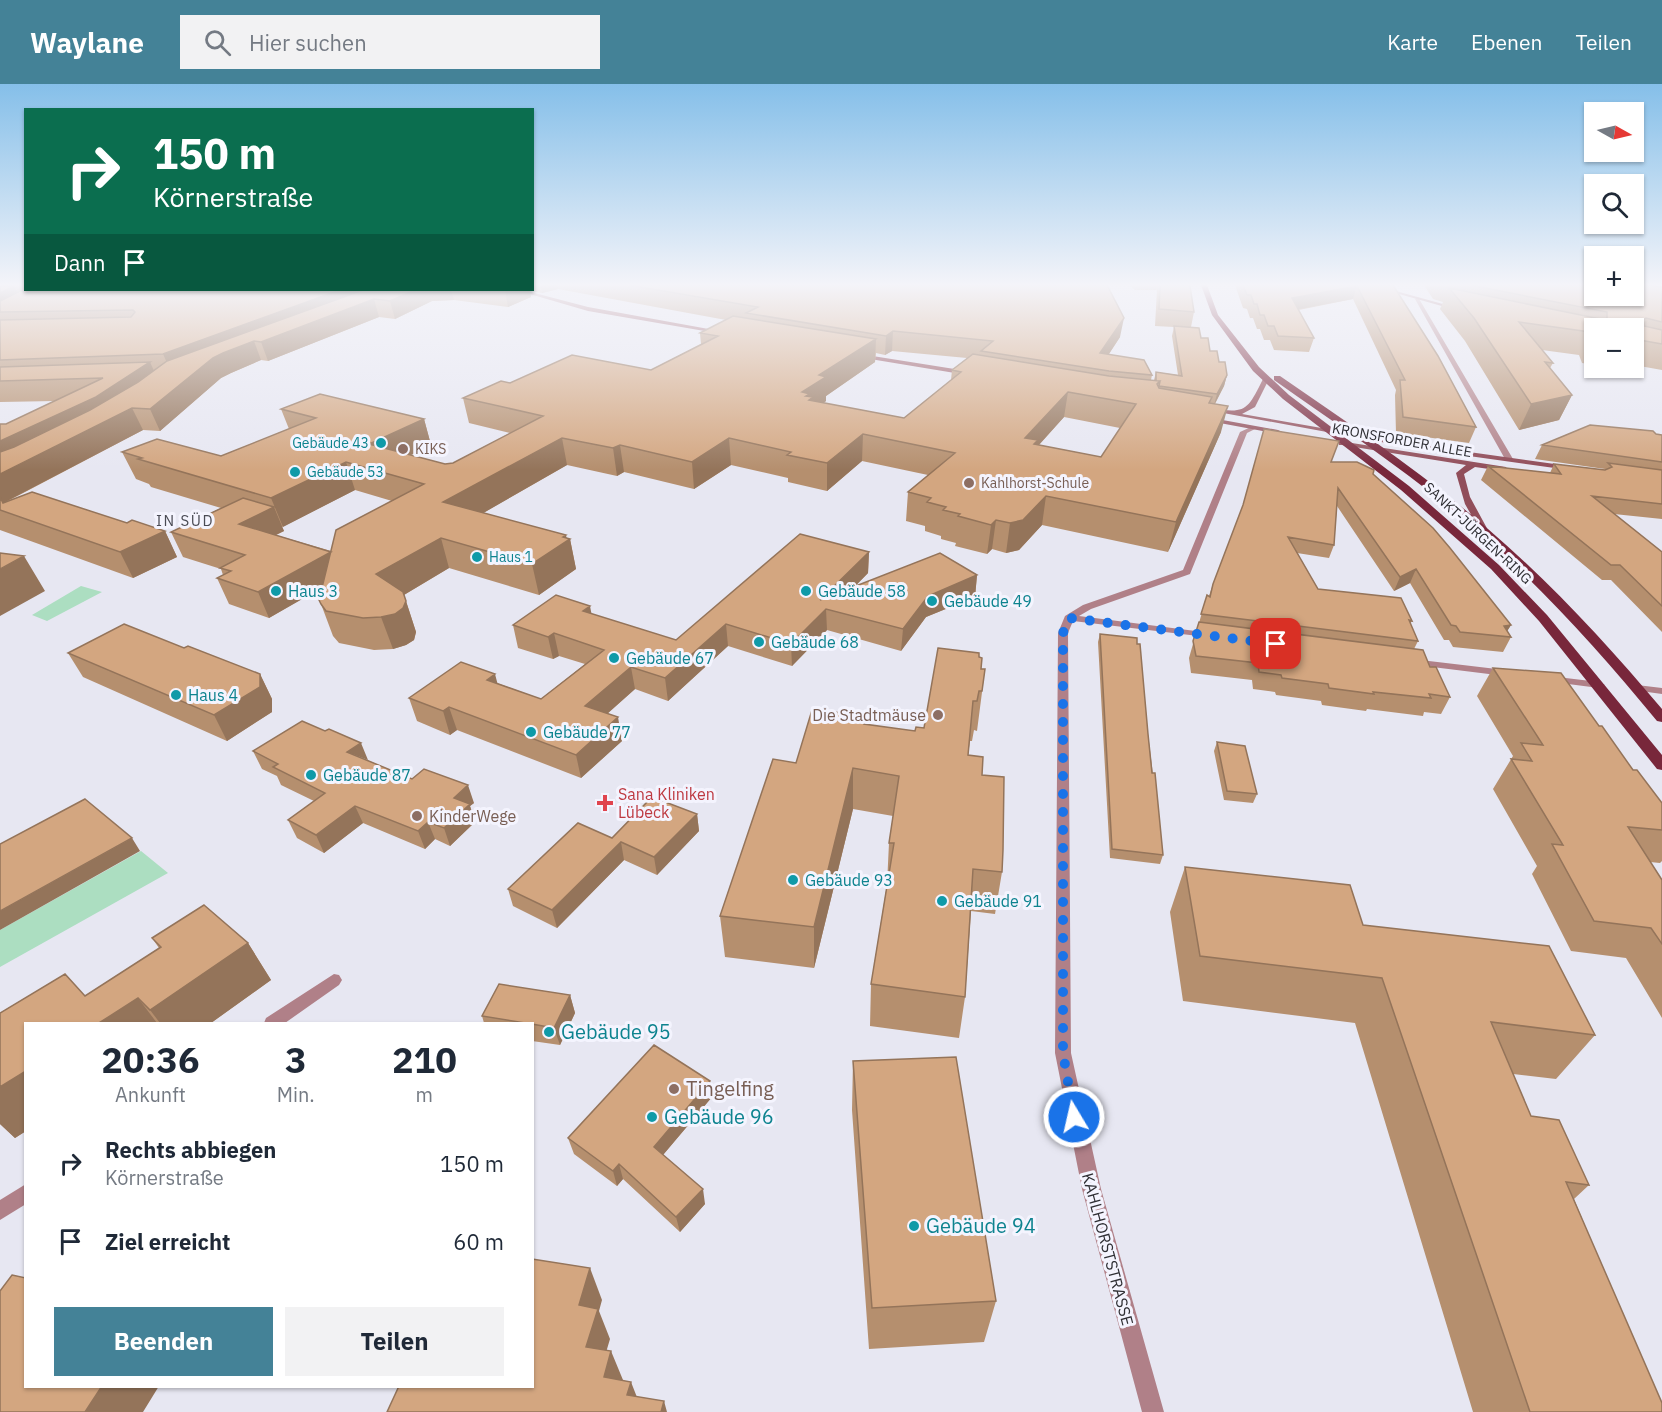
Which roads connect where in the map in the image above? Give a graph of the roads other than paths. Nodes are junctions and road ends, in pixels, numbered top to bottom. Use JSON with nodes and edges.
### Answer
{"nodes":[{"id":1,"x":1240,"y":347,"type":"edge"},
{"id":2,"x":1446,"y":347,"type":"edge"},
{"id":3,"x":1245,"y":354,"type":"junction"},
{"id":4,"x":855,"y":355,"type":"edge"},
{"id":5,"x":973,"y":374,"type":"edge"},
{"id":6,"x":1266,"y":379,"type":"junction"},
{"id":7,"x":1201,"y":409,"type":"edge"},
{"id":8,"x":1236,"y":414,"type":"junction"},
{"id":9,"x":1197,"y":417,"type":"edge"},
{"id":10,"x":1253,"y":428,"type":"junction"},
{"id":11,"x":1292,"y":434,"type":"edge"},
{"id":12,"x":1330,"y":436,"type":"junction"},
{"id":13,"x":1361,"y":437,"type":"junction"},
{"id":14,"x":1350,"y":445,"type":"junction"},
{"id":15,"x":1381,"y":450,"type":"junction"},
{"id":16,"x":1509,"y":459,"type":"junction"},
{"id":17,"x":1473,"y":465,"type":"junction"},
{"id":18,"x":1576,"y":469,"type":"edge"},
{"id":19,"x":1513,"y":471,"type":"edge"},
{"id":20,"x":1535,"y":473,"type":"edge"},
{"id":21,"x":1568,"y":477,"type":"edge"},
{"id":22,"x":1485,"y":532,"type":"junction"},
{"id":23,"x":1069,"y":618,"type":"junction"},
{"id":24,"x":1218,"y":637,"type":"edge"},
{"id":25,"x":1401,"y":660,"type":"edge"},
{"id":26,"x":1514,"y":674,"type":"edge"},
{"id":27,"x":1537,"y":677,"type":"edge"},
{"id":28,"x":1599,"y":685,"type":"junction"},
{"id":29,"x":1637,"y":688,"type":"junction"},
{"id":30,"x":1662,"y":691,"type":"edge"},
{"id":31,"x":1662,"y":718,"type":"edge"},
{"id":32,"x":1662,"y":765,"type":"edge"},
{"id":33,"x":334,"y":980,"type":"dead end"},
{"id":34,"x":273,"y":1022,"type":"edge"},
{"id":35,"x":24,"y":1194,"type":"edge"},
{"id":36,"x":0,"y":1211,"type":"edge"},
{"id":37,"x":1153,"y":1412,"type":"edge"}],
"edges":[{"from":1,"to":3,"type":"main road","name":"SANKT-JÜRGEN-RING"},
{"from":2,"to":16,"type":"street"},
{"from":3,"to":6,"type":"main road","name":"SANKT-JÜRGEN-RING"},
{"from":3,"to":13,"type":"main road","name":"SANKT-JÜRGEN-RING"},
{"from":4,"to":5,"type":"main road"},
{"from":6,"to":8,"type":"main road"},
{"from":6,"to":12,"type":"main road","name":"SANKT-JÜRGEN-RING"},
{"from":7,"to":8,"type":"main road","name":"KRONSFORDER ALLEE"},
{"from":8,"to":12,"type":"main road","name":"KRONSFORDER ALLEE"},
{"from":9,"to":10,"type":"main road"},
{"from":10,"to":11,"type":"main road"},
{"from":10,"to":23,"type":"street"},
{"from":12,"to":13,"type":"main road","name":"KRONSFORDER ALLEE"},
{"from":12,"to":14,"type":"main road","name":"SANKT-JÜRGEN-RING"},
{"from":13,"to":15,"type":"main road","name":"SANKT-JÜRGEN-RING"},
{"from":13,"to":16,"type":"main road","name":"KRONSFORDER ALLEE"},
{"from":14,"to":15,"type":"main road","name":"KRONSFORDER ALLEE"},
{"from":14,"to":28,"type":"main road","name":"SANKT-JÜRGEN-RING"},
{"from":15,"to":17,"type":"main road","name":"KRONSFORDER ALLEE"},
{"from":15,"to":22,"type":"main road","name":"SANKT-JÜRGEN-RING"},
{"from":16,"to":18,"type":"main road","name":"KRONSFORDER ALLEE"},
{"from":17,"to":19,"type":"main road","name":"KRONSFORDER ALLEE"},
{"from":17,"to":22,"type":"main road"},
{"from":20,"to":21,"type":"main road"},
{"from":22,"to":29,"type":"main road","name":"SANKT-JÜRGEN-RING"},
{"from":23,"to":24,"type":"street"},
{"from":23,"to":37,"type":"street","name":"KAHLHORSTSTRASSE"},
{"from":25,"to":26,"type":"street"},
{"from":27,"to":28,"type":"street"},
{"from":28,"to":32,"type":"main road","name":"SANKT-JÜRGEN-RING"},
{"from":29,"to":30,"type":"street"},
{"from":29,"to":31,"type":"main road","name":"SANKT-JÜRGEN-RING"},
{"from":33,"to":34,"type":"street"},
{"from":35,"to":36,"type":"street"}]}
